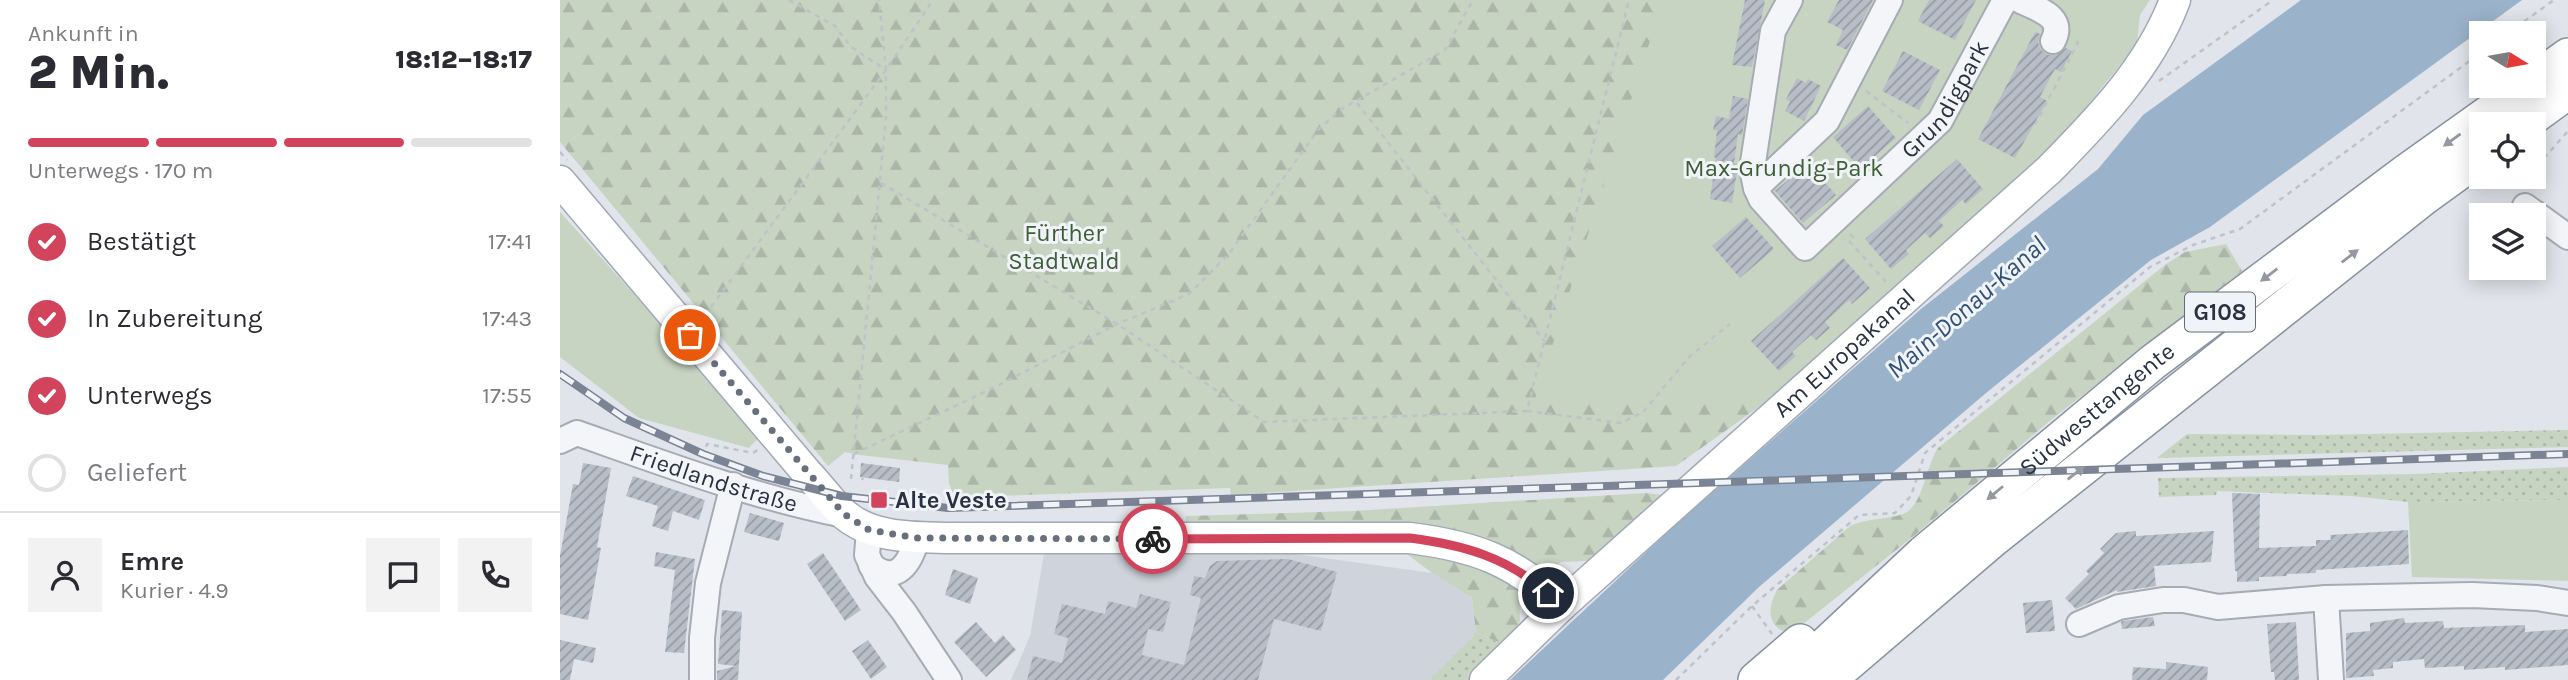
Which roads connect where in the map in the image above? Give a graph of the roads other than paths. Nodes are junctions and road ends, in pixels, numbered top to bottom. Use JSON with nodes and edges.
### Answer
{"nodes":[{"id":1,"x":1790,"y":0,"type":"edge"},
{"id":2,"x":1889,"y":0,"type":"edge"},
{"id":3,"x":2005,"y":0,"type":"edge"},
{"id":4,"x":2019,"y":0,"type":"edge"},
{"id":5,"x":2175,"y":0,"type":"edge"},
{"id":6,"x":2053,"y":41,"type":"dead end"},
{"id":7,"x":2568,"y":56,"type":"edge"},
{"id":8,"x":2546,"y":72,"type":"edge"},
{"id":9,"x":2568,"y":91,"type":"edge"},
{"id":10,"x":2510,"y":98,"type":"edge"},
{"id":11,"x":2539,"y":112,"type":"edge"},
{"id":12,"x":2469,"y":165,"type":"edge"},
{"id":13,"x":561,"y":186,"type":"edge"},
{"id":14,"x":1756,"y":188,"type":"junction"},
{"id":15,"x":2546,"y":221,"type":"edge"},
{"id":16,"x":2568,"y":237,"type":"edge"},
{"id":17,"x":560,"y":441,"type":"edge"},
{"id":18,"x":733,"y":485,"type":"junction"},
{"id":19,"x":856,"y":522,"type":"junction"},
{"id":20,"x":917,"y":538,"type":"junction"},
{"id":21,"x":871,"y":565,"type":"junction"},
{"id":22,"x":902,"y":568,"type":"junction"},
{"id":23,"x":1928,"y":593,"type":"junction"},
{"id":24,"x":2326,"y":598,"type":"junction"},
{"id":25,"x":2568,"y":603,"type":"edge"},
{"id":26,"x":1561,"y":606,"type":"junction"},
{"id":27,"x":904,"y":612,"type":"junction"},
{"id":28,"x":2079,"y":624,"type":"dead end"},
{"id":29,"x":1787,"y":667,"type":"edge"},
{"id":30,"x":702,"y":680,"type":"edge"},
{"id":31,"x":949,"y":680,"type":"edge"},
{"id":32,"x":1485,"y":680,"type":"edge"},
{"id":33,"x":1756,"y":680,"type":"edge"},
{"id":34,"x":1828,"y":680,"type":"edge"},
{"id":35,"x":1853,"y":680,"type":"edge"},
{"id":36,"x":2331,"y":680,"type":"edge"}],
"edges":[{"from":1,"to":14,"type":"street"},
{"from":2,"to":14,"type":"street"},
{"from":3,"to":14,"type":"street","name":"Grundigpark"},
{"from":4,"to":6,"type":"street"},
{"from":5,"to":26,"type":"main road","name":"Am Europakanal"},
{"from":7,"to":8,"type":"highway"},
{"from":9,"to":11,"type":"highway"},
{"from":10,"to":29,"type":"highway","name":"Südwesttangente","number":"G108","one_way":true},
{"from":23,"to":12,"type":"highway","name":"Südwesttangente","number":"G108","one_way":true},
{"from":13,"to":19,"type":"main road"},
{"from":15,"to":16,"type":"street"},
{"from":17,"to":18,"type":"street","name":"Friedlandstraße"},
{"from":18,"to":19,"type":"street","name":"Friedlandstraße"},
{"from":18,"to":30,"type":"street"},
{"from":19,"to":20,"type":"main road","name":"Friedlandstraße"},
{"from":19,"to":21,"type":"street"},
{"from":20,"to":22,"type":"street"},
{"from":20,"to":26,"type":"main road","name":"Friedlandstraße"},
{"from":21,"to":22,"type":"street"},
{"from":21,"to":27,"type":"street"},
{"from":22,"to":27,"type":"street"},
{"from":23,"to":34,"type":"highway","name":"Südwesttangente","number":"G108"},
{"from":23,"to":35,"type":"highway"},
{"from":24,"to":25,"type":"street"},
{"from":24,"to":28,"type":"street"},
{"from":24,"to":36,"type":"street"},
{"from":26,"to":32,"type":"main road","name":"Am Europakanal"},
{"from":27,"to":31,"type":"street"},
{"from":29,"to":33,"type":"highway","name":"Südwesttangente"}]}
